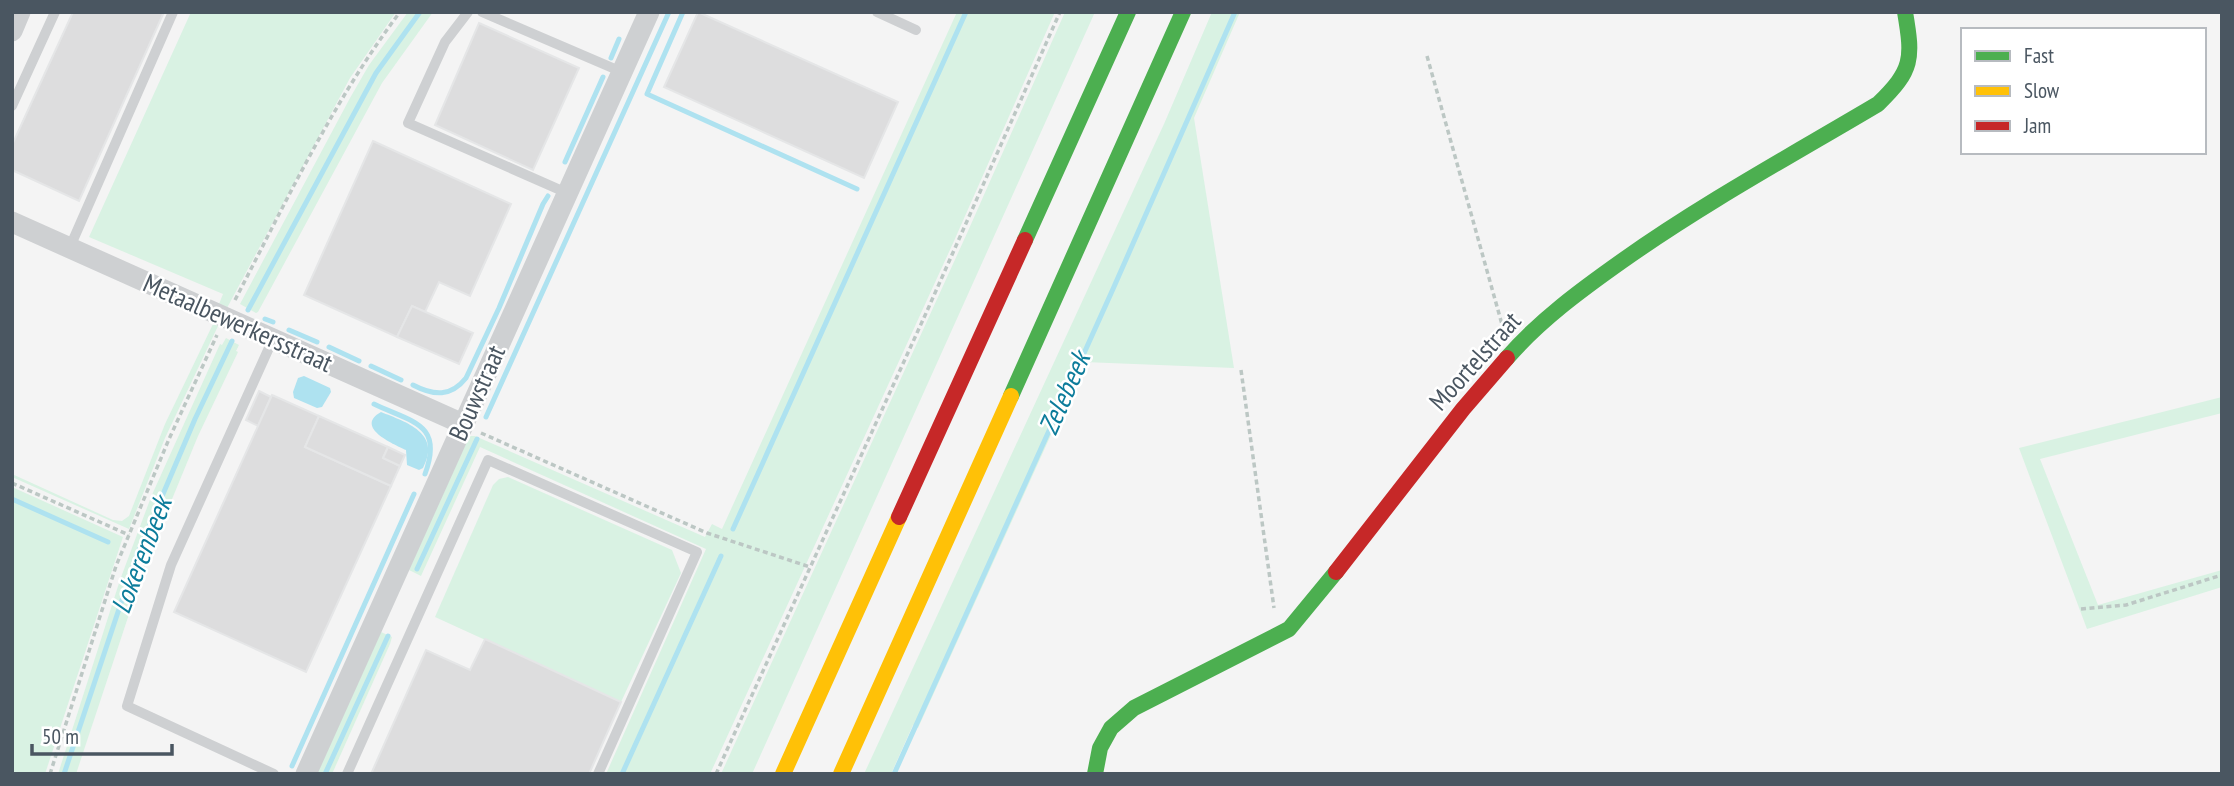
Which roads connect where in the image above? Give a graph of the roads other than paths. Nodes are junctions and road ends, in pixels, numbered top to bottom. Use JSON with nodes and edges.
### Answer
{"nodes":[{"id":1,"x":55,"y":12,"type":"edge"},
{"id":2,"x":173,"y":12,"type":"edge"},
{"id":3,"x":468,"y":12,"type":"edge"},
{"id":4,"x":482,"y":12,"type":"edge"},
{"id":5,"x":649,"y":12,"type":"edge"},
{"id":6,"x":877,"y":12,"type":"edge"},
{"id":7,"x":1128,"y":12,"type":"edge"},
{"id":8,"x":1183,"y":12,"type":"edge"},
{"id":9,"x":1905,"y":12,"type":"edge"},
{"id":10,"x":916,"y":30,"type":"dead end"},
{"id":11,"x":622,"y":72,"type":"junction"},
{"id":12,"x":12,"y":106,"type":"edge"},
{"id":13,"x":567,"y":194,"type":"junction"},
{"id":14,"x":12,"y":222,"type":"edge"},
{"id":15,"x":70,"y":247,"type":"junction"},
{"id":16,"x":273,"y":339,"type":"junction"},
{"id":17,"x":463,"y":425,"type":"junction"},
{"id":18,"x":274,"y":774,"type":"edge"},
{"id":19,"x":306,"y":774,"type":"edge"},
{"id":20,"x":347,"y":774,"type":"edge"},
{"id":21,"x":598,"y":774,"type":"edge"},
{"id":22,"x":783,"y":774,"type":"edge"},
{"id":23,"x":841,"y":774,"type":"edge"},
{"id":24,"x":1095,"y":774,"type":"edge"}],
"edges":[{"from":1,"to":12,"type":"lane"},
{"from":2,"to":15,"type":"lane"},
{"from":3,"to":13,"type":"lane"},
{"from":4,"to":11,"type":"lane"},
{"from":5,"to":11,"type":"street","name":"Bouwstraat"},
{"from":6,"to":10,"type":"lane"},
{"from":7,"to":22,"type":"main road"},
{"from":8,"to":23,"type":"main road"},
{"from":9,"to":24,"type":"main road","name":"Moortelstraat"},
{"from":11,"to":13,"type":"street","name":"Bouwstraat"},
{"from":13,"to":17,"type":"street","name":"Bouwstraat"},
{"from":14,"to":15,"type":"street","name":"Metaalbewerkersstraat"},
{"from":15,"to":16,"type":"street","name":"Metaalbewerkersstraat"},
{"from":16,"to":17,"type":"street","name":"Metaalbewerkersstraat"},
{"from":16,"to":18,"type":"lane"},
{"from":17,"to":19,"type":"street","name":"Bouwstraat"},
{"from":20,"to":21,"type":"lane"}]}
